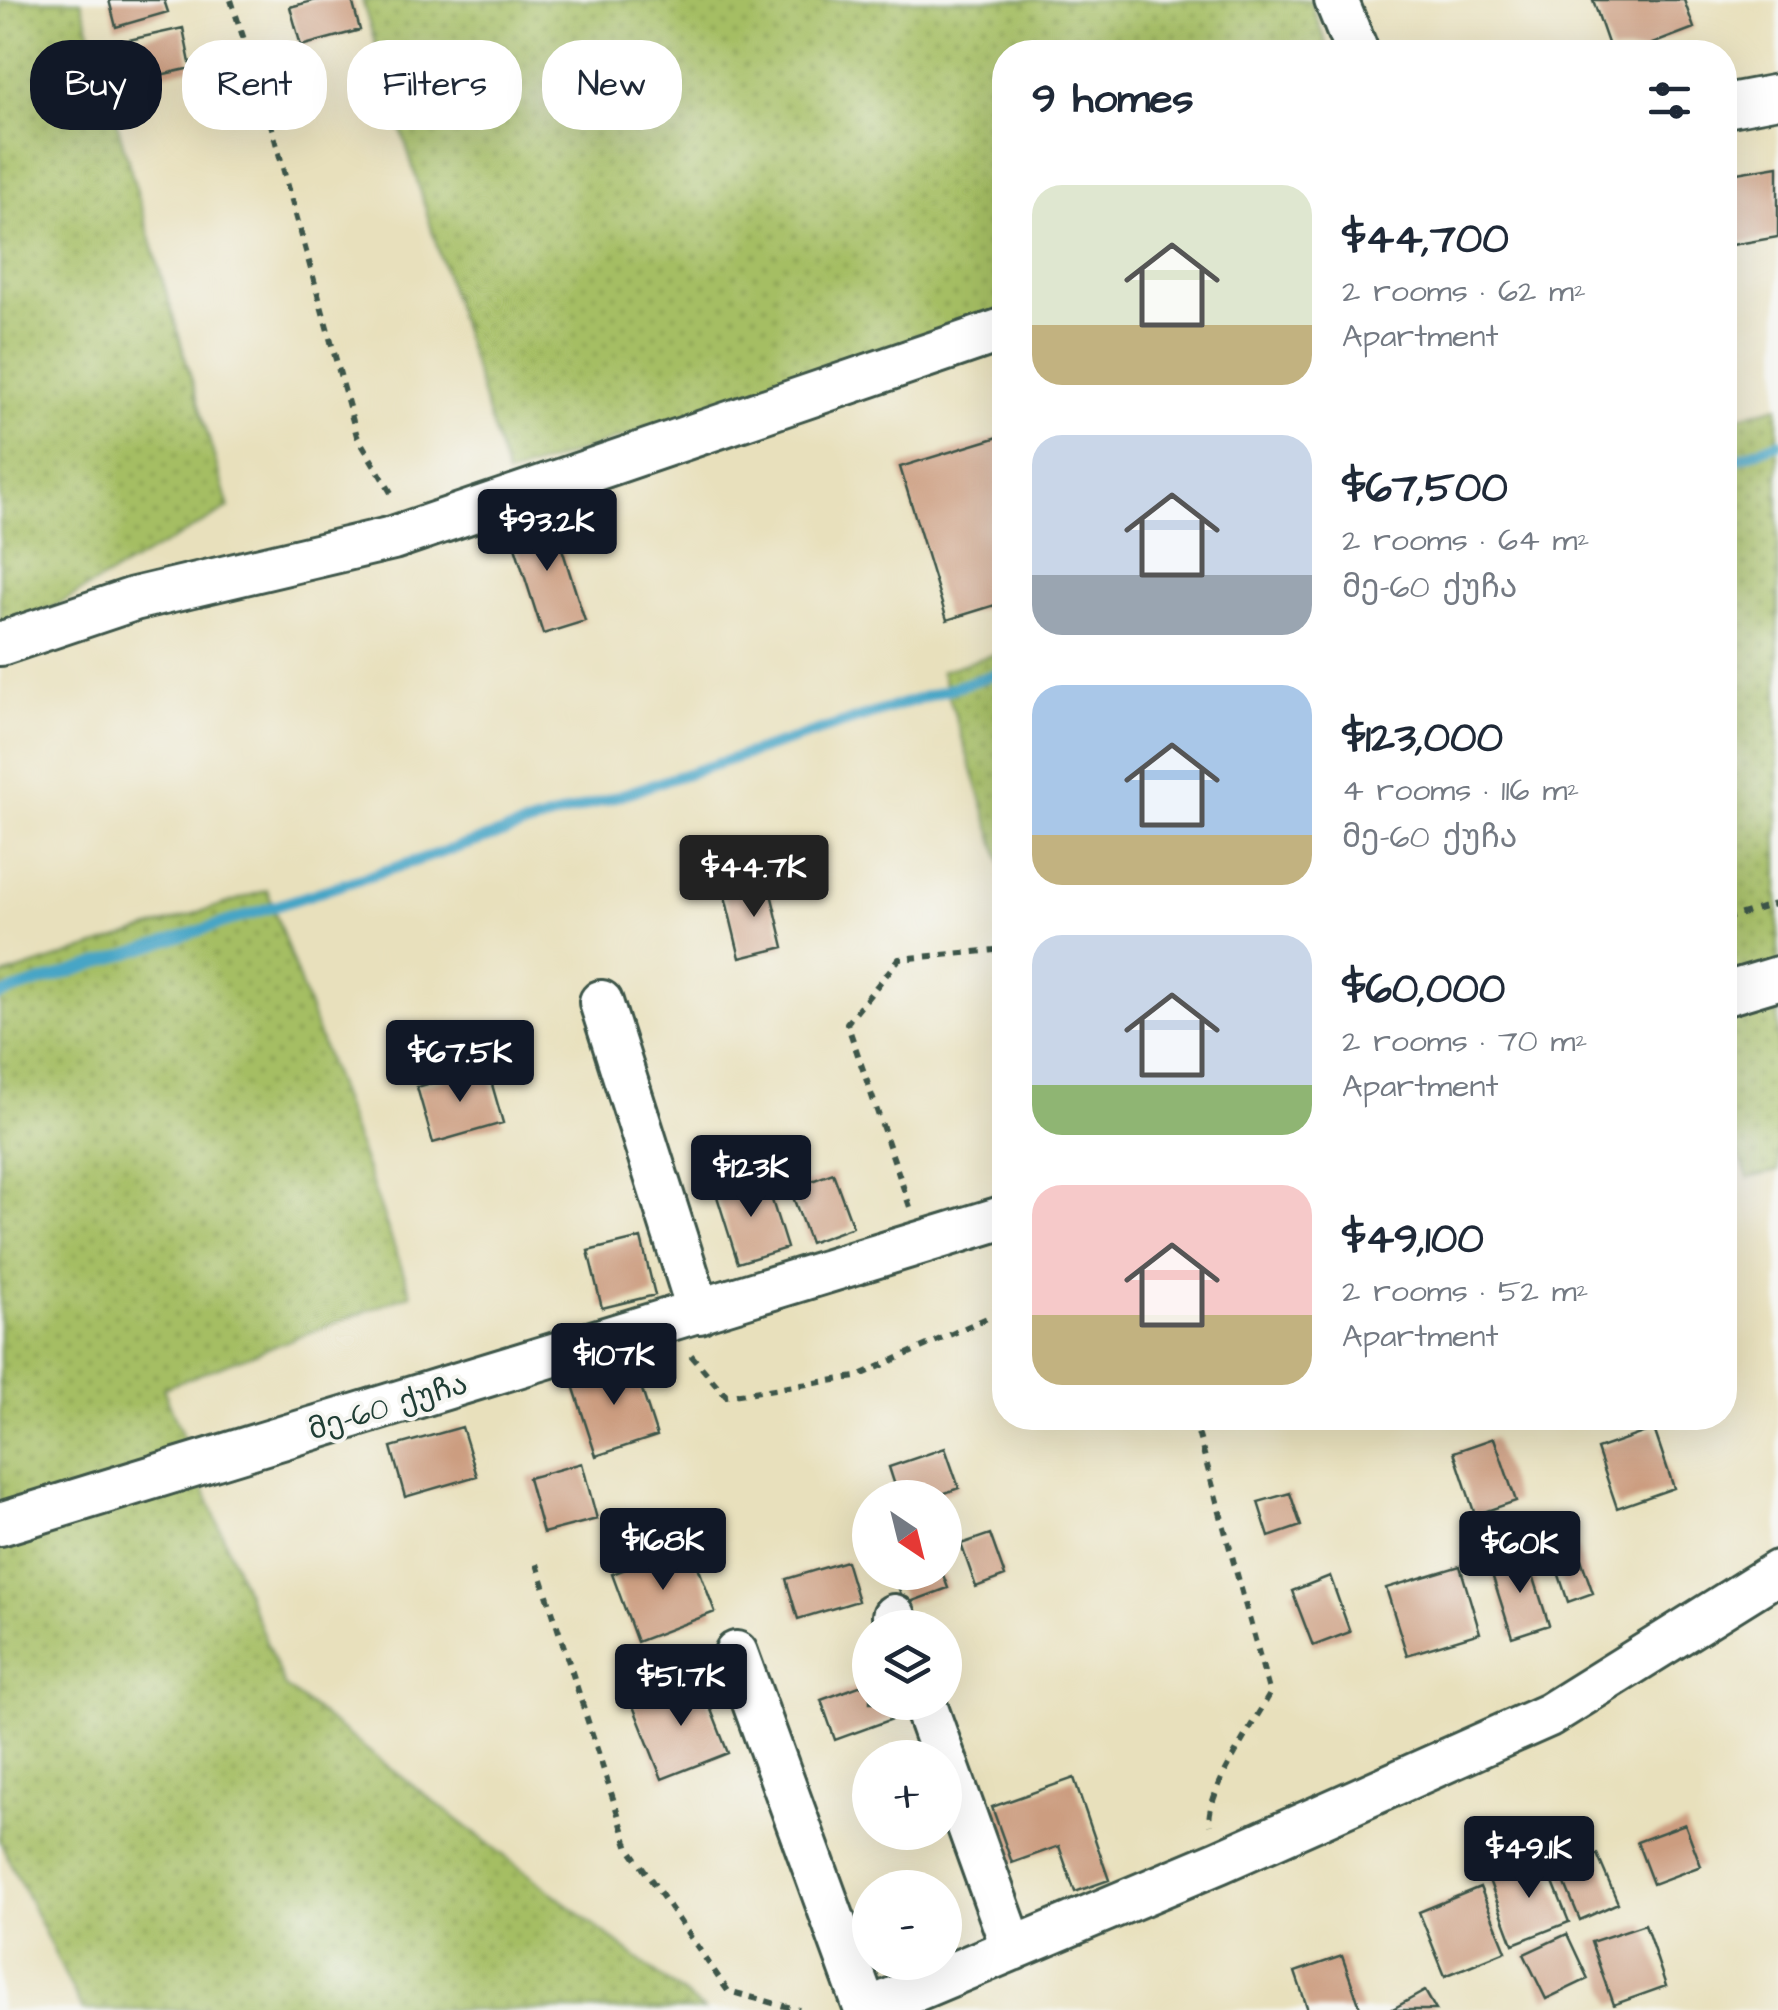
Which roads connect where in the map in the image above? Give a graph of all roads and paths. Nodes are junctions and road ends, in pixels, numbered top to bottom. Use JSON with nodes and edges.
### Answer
{"nodes":[{"id":1,"x":231,"y":0,"type":"edge"},
{"id":2,"x":1336,"y":0,"type":"edge"},
{"id":3,"x":1351,"y":40,"type":"edge"},
{"id":4,"x":1778,"y":96,"type":"edge"},
{"id":5,"x":1737,"y":104,"type":"edge"},
{"id":6,"x":992,"y":333,"type":"edge"},
{"id":7,"x":414,"y":531,"type":"junction"},
{"id":8,"x":0,"y":644,"type":"edge"},
{"id":9,"x":1778,"y":902,"type":"edge"},
{"id":10,"x":1737,"y":916,"type":"edge"},
{"id":11,"x":992,"y":951,"type":"edge"},
{"id":12,"x":1778,"y":978,"type":"edge"},
{"id":13,"x":1737,"y":990,"type":"edge"},
{"id":14,"x":601,"y":1002,"type":"dead end"},
{"id":15,"x":992,"y":1222,"type":"edge"},
{"id":16,"x":923,"y":1243,"type":"junction"},
{"id":17,"x":992,"y":1316,"type":"edge"},
{"id":18,"x":682,"y":1318,"type":"junction"},
{"id":19,"x":1197,"y":1430,"type":"edge"},
{"id":20,"x":0,"y":1524,"type":"edge"},
{"id":21,"x":537,"y":1564,"type":"dead end"},
{"id":22,"x":1778,"y":1572,"type":"edge"},
{"id":23,"x":736,"y":1653,"type":"dead end"},
{"id":24,"x":962,"y":1806,"type":"edge"},
{"id":25,"x":1218,"y":1862,"type":"junction"},
{"id":26,"x":1013,"y":1949,"type":"junction"},
{"id":27,"x":799,"y":2010,"type":"edge"},
{"id":28,"x":866,"y":2010,"type":"edge"}],
"edges":[{"from":1,"to":7,"type":"path"},
{"from":2,"to":3,"type":"street"},
{"from":4,"to":5,"type":"street"},
{"from":6,"to":7,"type":"street"},
{"from":7,"to":8,"type":"street"},
{"from":9,"to":10,"type":"path"},
{"from":11,"to":16,"type":"path"},
{"from":12,"to":13,"type":"street"},
{"from":14,"to":18,"type":"street"},
{"from":15,"to":16,"type":"street","name":"მე-60 ქუჩა"},
{"from":16,"to":18,"type":"street","name":"მე-60 ქუჩა"},
{"from":17,"to":18,"type":"path"},
{"from":18,"to":20,"type":"street","name":"მე-60 ქუჩა"},
{"from":19,"to":25,"type":"path"},
{"from":21,"to":27,"type":"path"},
{"from":22,"to":25,"type":"street"},
{"from":23,"to":28,"type":"street"},
{"from":24,"to":26,"type":"street"},
{"from":25,"to":26,"type":"street"},
{"from":26,"to":28,"type":"street"}]}
